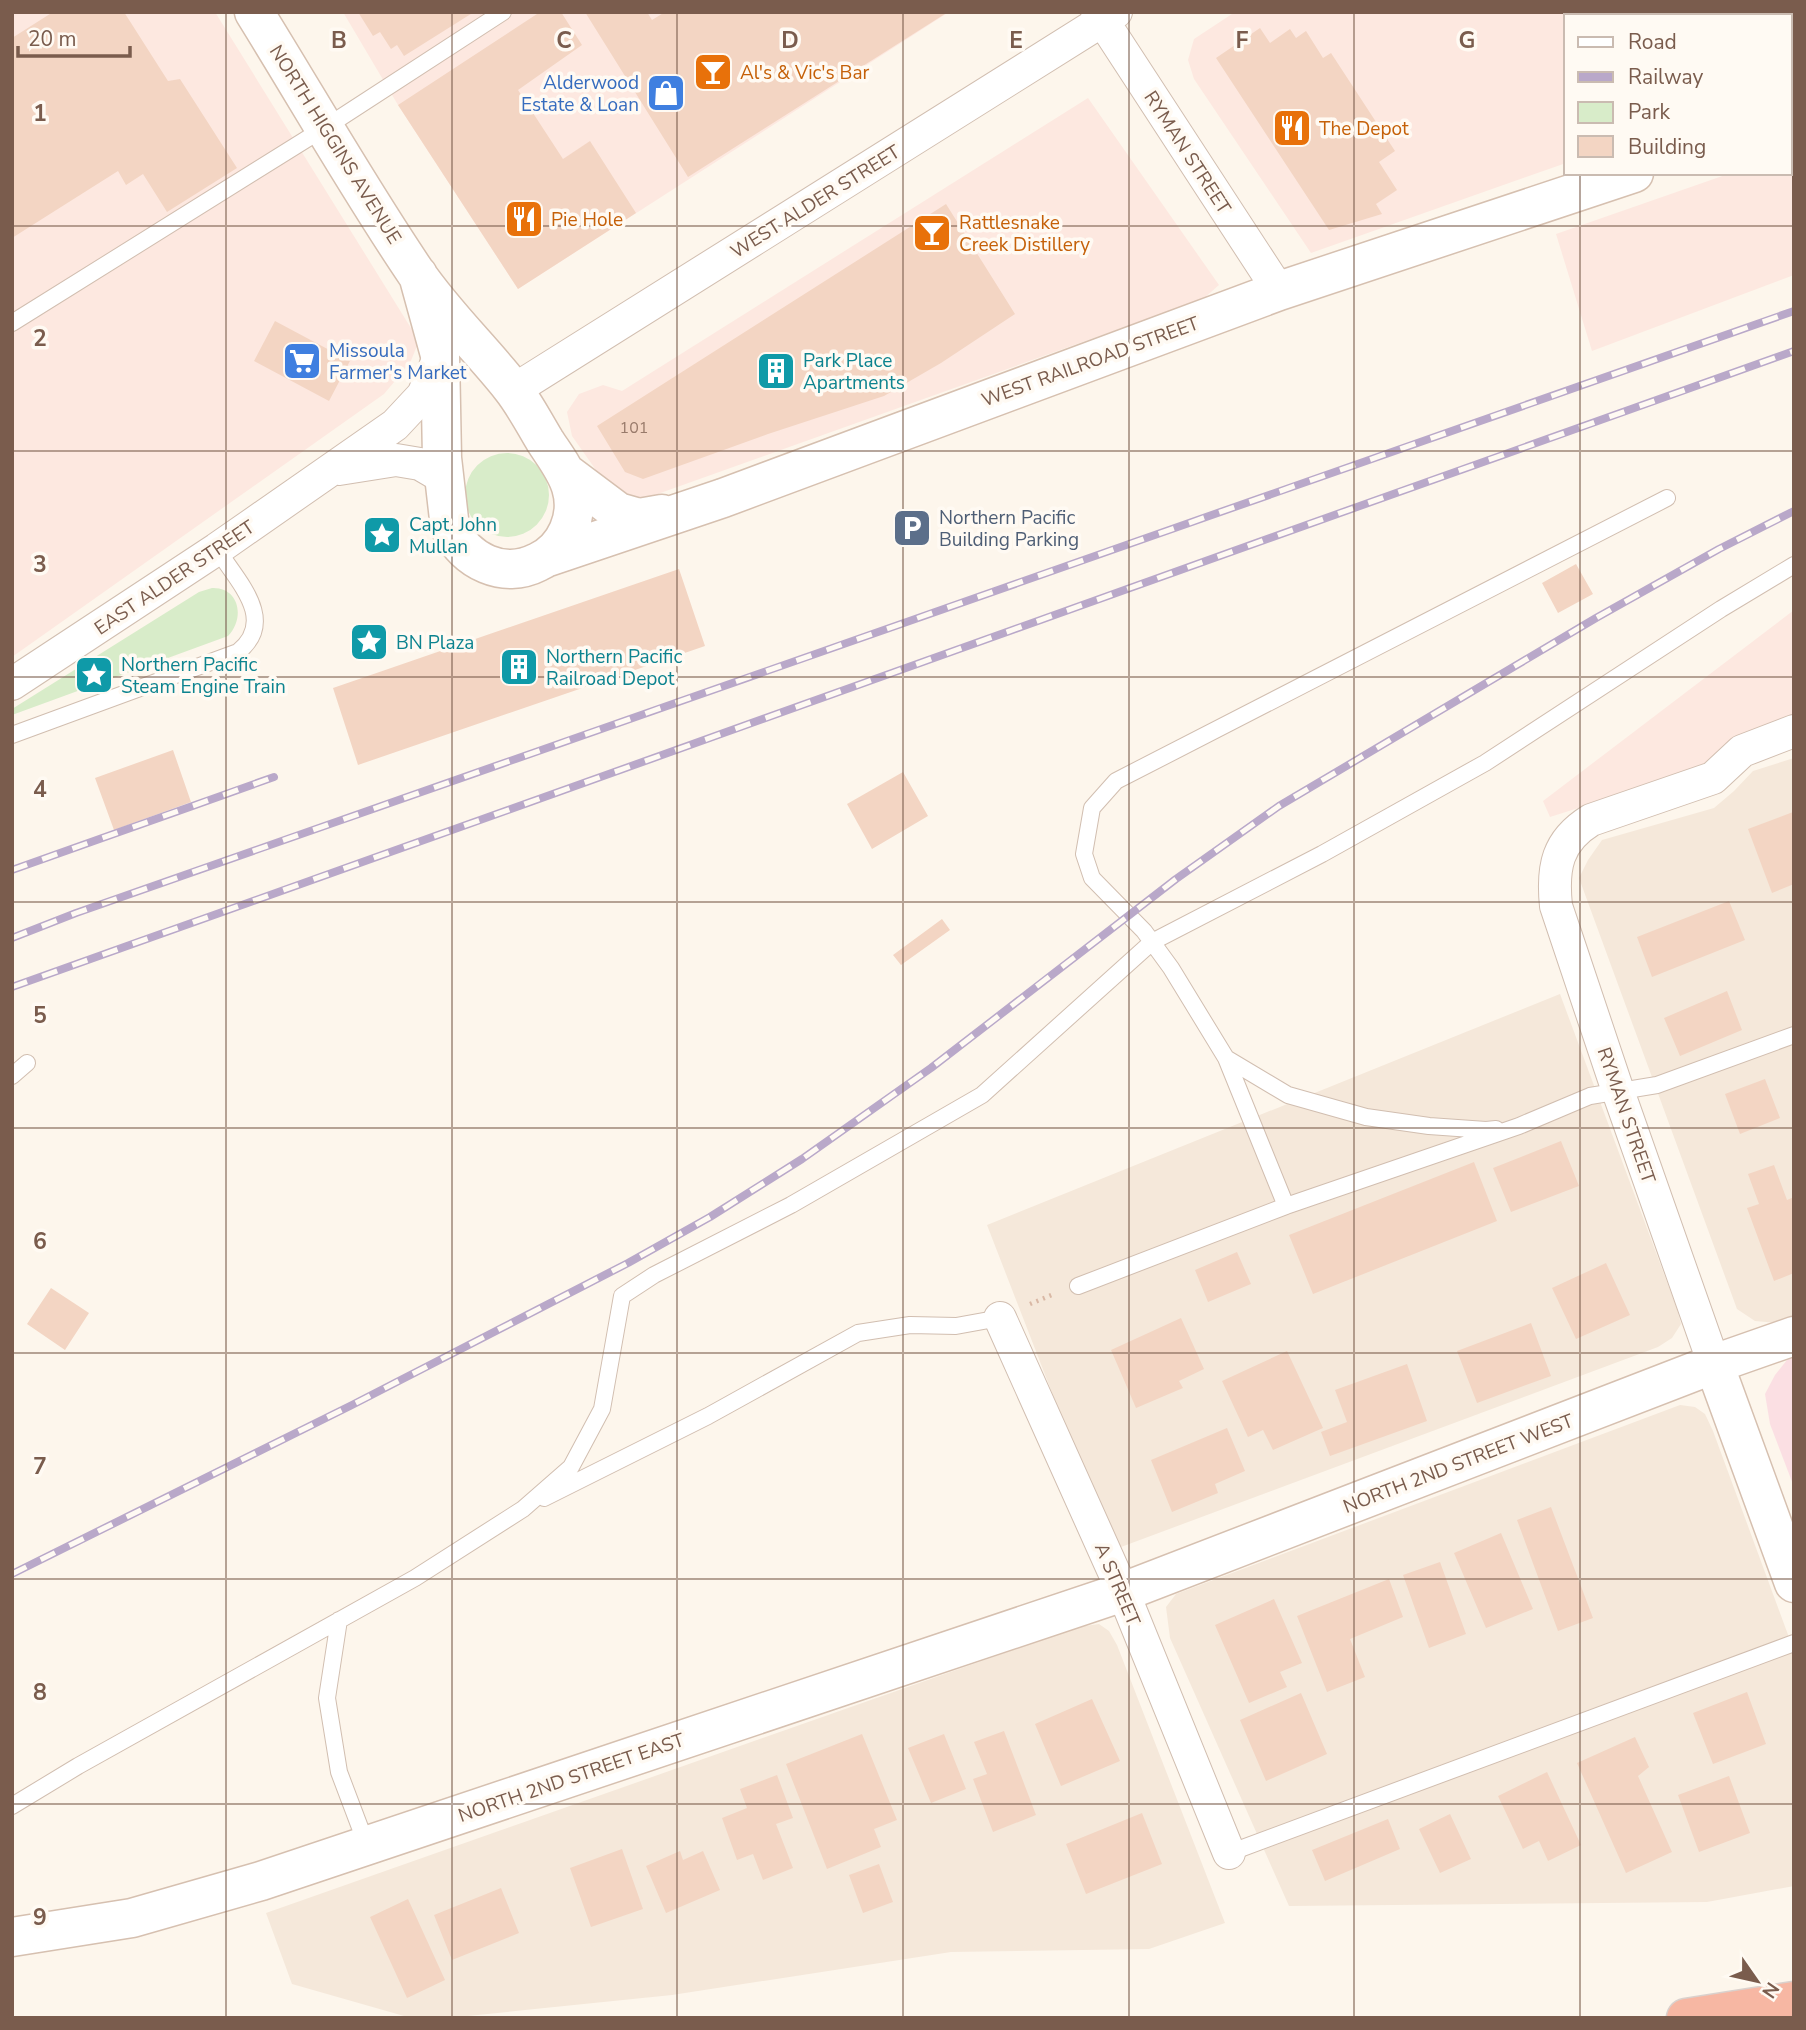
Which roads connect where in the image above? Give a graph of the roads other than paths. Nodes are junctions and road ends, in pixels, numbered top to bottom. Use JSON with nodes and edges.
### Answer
{"nodes":[{"id":1,"x":254,"y":12,"type":"edge"},
{"id":2,"x":503,"y":12,"type":"edge"},
{"id":3,"x":1105,"y":15,"type":"edge"},
{"id":4,"x":326,"y":127,"type":"junction"},
{"id":5,"x":1628,"y":175,"type":"edge"},
{"id":6,"x":418,"y":275,"type":"junction"},
{"id":7,"x":1279,"y":291,"type":"junction"},
{"id":8,"x":12,"y":323,"type":"edge"},
{"id":9,"x":440,"y":355,"type":"junction"},
{"id":10,"x":514,"y":390,"type":"junction"},
{"id":11,"x":334,"y":470,"type":"junction"},
{"id":12,"x":566,"y":473,"type":"junction"},
{"id":13,"x":444,"y":478,"type":"junction"},
{"id":14,"x":1667,"y":498,"type":"dead end"},
{"id":15,"x":695,"y":508,"type":"junction"},
{"id":16,"x":217,"y":549,"type":"junction"},
{"id":17,"x":548,"y":557,"type":"junction"},
{"id":18,"x":1794,"y":565,"type":"edge"},
{"id":19,"x":12,"y":684,"type":"edge"},
{"id":20,"x":1794,"y":731,"type":"edge"},
{"id":21,"x":12,"y":735,"type":"edge"},
{"id":22,"x":1152,"y":942,"type":"junction"},
{"id":23,"x":1794,"y":1035,"type":"edge"},
{"id":24,"x":1226,"y":1058,"type":"junction"},
{"id":25,"x":27,"y":1063,"type":"dead end"},
{"id":26,"x":12,"y":1076,"type":"edge"},
{"id":27,"x":1618,"y":1091,"type":"junction"},
{"id":28,"x":1519,"y":1126,"type":"junction"},
{"id":29,"x":1286,"y":1206,"type":"junction"},
{"id":30,"x":1078,"y":1286,"type":"road end"},
{"id":31,"x":1000,"y":1318,"type":"joint"},
{"id":32,"x":1794,"y":1336,"type":"edge"},
{"id":33,"x":1714,"y":1364,"type":"junction"},
{"id":34,"x":523,"y":1509,"type":"junction"},
{"id":35,"x":1794,"y":1583,"type":"edge"},
{"id":36,"x":1123,"y":1592,"type":"junction"},
{"id":37,"x":339,"y":1620,"type":"junction"},
{"id":38,"x":1794,"y":1643,"type":"edge"},
{"id":39,"x":12,"y":1806,"type":"edge"},
{"id":40,"x":367,"y":1846,"type":"junction"},
{"id":41,"x":1229,"y":1853,"type":"joint"},
{"id":42,"x":12,"y":1937,"type":"edge"},
{"id":43,"x":1794,"y":2001,"type":"edge"},
{"id":44,"x":1686,"y":2018,"type":"edge"}],
"edges":[{"from":1,"to":4,"type":"street","name":"NORTH HIGGINS AVENUE"},
{"from":2,"to":4,"type":"lane"},
{"from":3,"to":7,"type":"street","name":"RYMAN STREET"},
{"from":3,"to":10,"type":"street","name":"WEST ALDER STREET"},
{"from":4,"to":6,"type":"street","name":"NORTH HIGGINS AVENUE"},
{"from":4,"to":8,"type":"lane"},
{"from":5,"to":7,"type":"street","name":"WEST RAILROAD STREET"},
{"from":6,"to":9,"type":"street","name":"NORTH HIGGINS AVENUE"},
{"from":6,"to":10,"type":"street","name":"NORTH HIGGINS AVENUE"},
{"from":7,"to":15,"type":"street","name":"WEST RAILROAD STREET"},
{"from":9,"to":11,"type":"street","name":"EAST ALDER STREET"},
{"from":9,"to":13,"type":"street","name":"NORTH HIGGINS AVENUE"},
{"from":10,"to":12,"type":"street","name":"NORTH HIGGINS AVENUE"},
{"from":11,"to":13,"type":"street","name":"EAST ALDER STREET"},
{"from":11,"to":16,"type":"street","name":"EAST ALDER STREET"},
{"from":12,"to":15,"type":"street"},
{"from":12,"to":17,"type":"street","name":"NORTH HIGGINS AVENUE"},
{"from":13,"to":17,"type":"street","name":"NORTH HIGGINS AVENUE"},
{"from":14,"to":22,"type":"lane"},
{"from":15,"to":17,"type":"street","name":"WEST RAILROAD STREET"},
{"from":16,"to":19,"type":"street","name":"EAST ALDER STREET"},
{"from":16,"to":21,"type":"lane"},
{"from":18,"to":22,"type":"lane"},
{"from":20,"to":27,"type":"street","name":"RYMAN STREET"},
{"from":22,"to":24,"type":"lane"},
{"from":22,"to":34,"type":"lane"},
{"from":23,"to":27,"type":"lane"},
{"from":24,"to":28,"type":"lane"},
{"from":24,"to":29,"type":"lane"},
{"from":25,"to":26,"type":"lane"},
{"from":27,"to":28,"type":"lane"},
{"from":27,"to":33,"type":"street","name":"RYMAN STREET"},
{"from":28,"to":29,"type":"lane"},
{"from":29,"to":30,"type":"lane"},
{"from":31,"to":34,"type":"lane"},
{"from":31,"to":36,"type":"street","name":"A STREET"},
{"from":32,"to":33,"type":"street","name":"NORTH 2ND STREET WEST"},
{"from":33,"to":35,"type":"street"},
{"from":33,"to":36,"type":"street","name":"NORTH 2ND STREET WEST"},
{"from":34,"to":37,"type":"lane"},
{"from":36,"to":40,"type":"street","name":"NORTH 2ND STREET EAST"},
{"from":36,"to":41,"type":"street","name":"A STREET"},
{"from":37,"to":39,"type":"lane"},
{"from":37,"to":40,"type":"lane"},
{"from":38,"to":41,"type":"lane"},
{"from":40,"to":42,"type":"street","name":"NORTH 2ND STREET EAST"},
{"from":43,"to":44,"type":"highway"}]}
